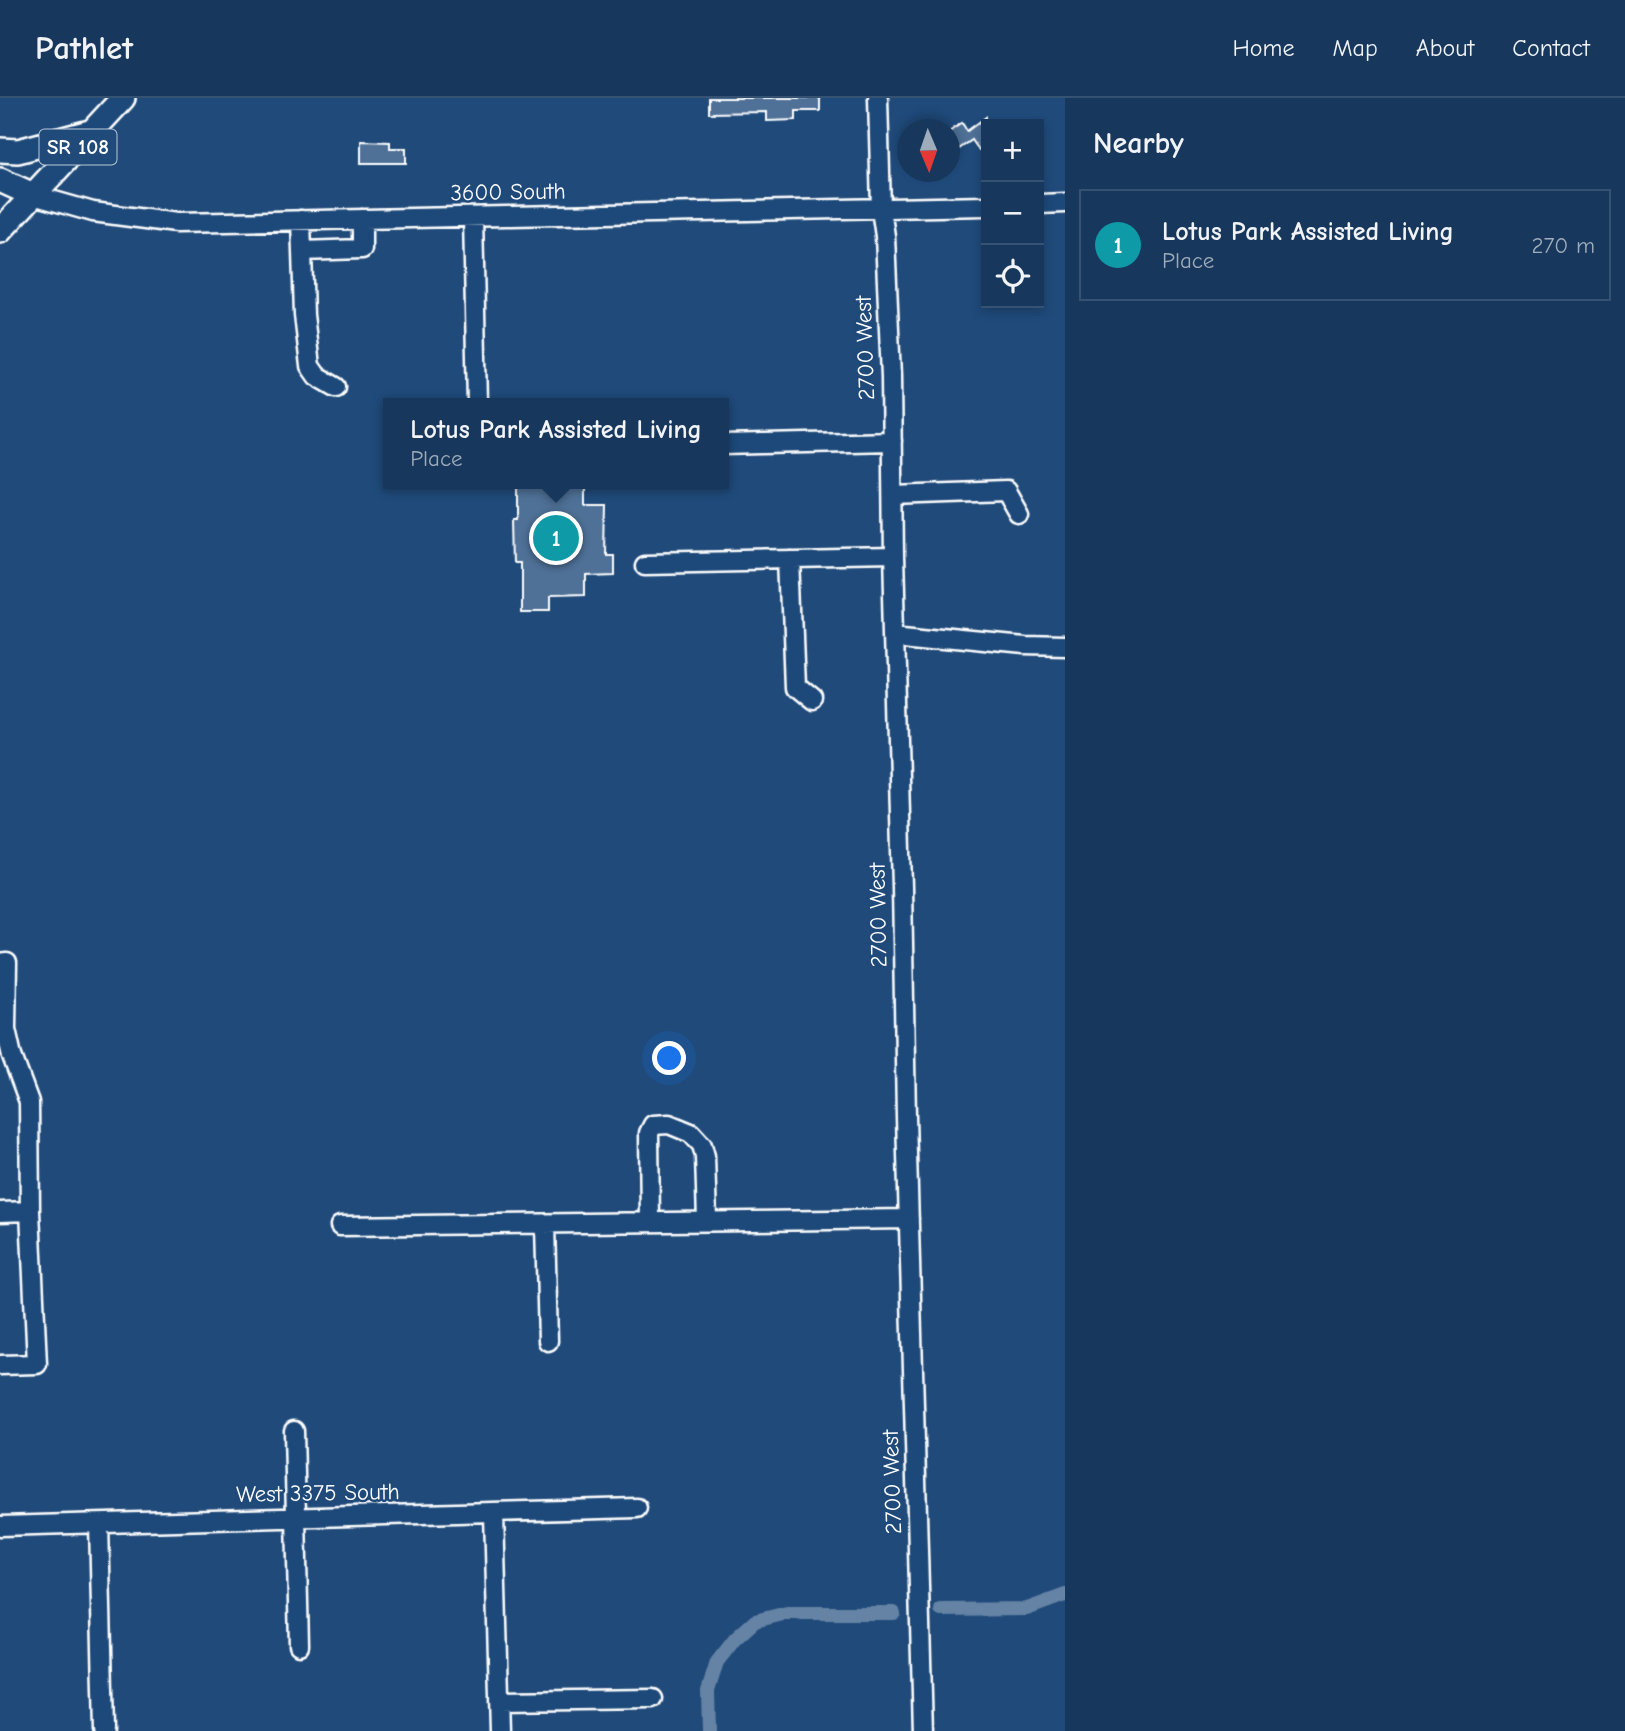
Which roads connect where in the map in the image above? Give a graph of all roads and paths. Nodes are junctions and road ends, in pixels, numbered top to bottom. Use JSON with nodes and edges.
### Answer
{"nodes":[{"id":1,"x":123,"y":98,"type":"edge"},
{"id":2,"x":878,"y":98,"type":"edge"},
{"id":3,"x":93,"y":131,"type":"junction"},
{"id":4,"x":0,"y":150,"type":"edge"},
{"id":5,"x":0,"y":180,"type":"edge"},
{"id":6,"x":33,"y":195,"type":"junction"},
{"id":7,"x":1065,"y":203,"type":"edge"},
{"id":8,"x":1044,"y":204,"type":"edge"},
{"id":9,"x":981,"y":206,"type":"edge"},
{"id":10,"x":881,"y":209,"type":"junction"},
{"id":11,"x":473,"y":217,"type":"junction"},
{"id":12,"x":362,"y":219,"type":"junction"},
{"id":13,"x":302,"y":220,"type":"junction"},
{"id":14,"x":0,"y":231,"type":"edge"},
{"id":15,"x":302,"y":251,"type":"junction"},
{"id":16,"x":337,"y":387,"type":"dead end"},
{"id":17,"x":477,"y":398,"type":"edge"},
{"id":18,"x":892,"y":441,"type":"junction"},
{"id":19,"x":729,"y":445,"type":"edge"},
{"id":20,"x":893,"y":495,"type":"junction"},
{"id":21,"x":1019,"y":514,"type":"dead end"},
{"id":22,"x":893,"y":557,"type":"junction"},
{"id":23,"x":790,"y":559,"type":"junction"},
{"id":24,"x":645,"y":562,"type":"dead end"},
{"id":25,"x":895,"y":633,"type":"junction"},
{"id":26,"x":1065,"y":647,"type":"edge"},
{"id":27,"x":812,"y":701,"type":"dead end"},
{"id":28,"x":3,"y":963,"type":"edge"},
{"id":29,"x":30,"y":1211,"type":"junction"},
{"id":30,"x":0,"y":1212,"type":"edge"},
{"id":31,"x":909,"y":1219,"type":"junction"},
{"id":32,"x":650,"y":1222,"type":"junction"},
{"id":33,"x":707,"y":1222,"type":"junction"},
{"id":34,"x":545,"y":1224,"type":"junction"},
{"id":35,"x":340,"y":1226,"type":"dead end"},
{"id":36,"x":548,"y":1341,"type":"dead end"},
{"id":37,"x":0,"y":1365,"type":"edge"},
{"id":38,"x":294,"y":1431,"type":"dead end"},
{"id":39,"x":638,"y":1508,"type":"dead end"},
{"id":40,"x":494,"y":1514,"type":"junction"},
{"id":41,"x":297,"y":1518,"type":"junction"},
{"id":42,"x":99,"y":1524,"type":"junction"},
{"id":43,"x":0,"y":1526,"type":"edge"},
{"id":44,"x":299,"y":1645,"type":"dead end"},
{"id":45,"x":653,"y":1699,"type":"dead end"},
{"id":46,"x":499,"y":1701,"type":"junction"},
{"id":47,"x":104,"y":1731,"type":"edge"},
{"id":48,"x":500,"y":1731,"type":"edge"},
{"id":49,"x":923,"y":1731,"type":"edge"}],
"edges":[{"from":1,"to":3,"type":"main road","number":"SR 108"},
{"from":2,"to":10,"type":"street","name":"2700 West"},
{"from":3,"to":4,"type":"main road"},
{"from":3,"to":6,"type":"main road","number":"SR 108"},
{"from":5,"to":6,"type":"main road"},
{"from":6,"to":13,"type":"street","name":"3600 South"},
{"from":6,"to":14,"type":"main road","number":"SR 108"},
{"from":7,"to":8,"type":"street"},
{"from":9,"to":10,"type":"street","name":"3600 South"},
{"from":10,"to":11,"type":"street","name":"3600 South"},
{"from":10,"to":18,"type":"street","name":"2700 West"},
{"from":11,"to":12,"type":"street","name":"3600 South"},
{"from":11,"to":17,"type":"street"},
{"from":12,"to":13,"type":"street","name":"3600 South"},
{"from":12,"to":15,"type":"street"},
{"from":13,"to":15,"type":"street"},
{"from":15,"to":16,"type":"street"},
{"from":18,"to":19,"type":"street"},
{"from":18,"to":20,"type":"street","name":"2700 West"},
{"from":20,"to":21,"type":"street"},
{"from":20,"to":22,"type":"street","name":"2700 West"},
{"from":22,"to":23,"type":"street"},
{"from":22,"to":25,"type":"street","name":"2700 West"},
{"from":23,"to":24,"type":"street"},
{"from":23,"to":27,"type":"street"},
{"from":25,"to":26,"type":"street"},
{"from":25,"to":31,"type":"street","name":"2700 West"},
{"from":28,"to":29,"type":"street"},
{"from":29,"to":30,"type":"street"},
{"from":29,"to":37,"type":"street"},
{"from":31,"to":33,"type":"street"},
{"from":31,"to":49,"type":"street","name":"2700 West"},
{"from":32,"to":33,"type":"street"},
{"from":32,"to":33,"type":"street"},
{"from":32,"to":34,"type":"street"},
{"from":34,"to":35,"type":"street"},
{"from":34,"to":36,"type":"street"},
{"from":38,"to":41,"type":"street"},
{"from":39,"to":40,"type":"street","name":"West 3375 South"},
{"from":40,"to":41,"type":"street","name":"West 3375 South"},
{"from":40,"to":46,"type":"street"},
{"from":41,"to":42,"type":"street","name":"West 3375 South"},
{"from":41,"to":44,"type":"street"},
{"from":42,"to":43,"type":"street","name":"West 3375 South"},
{"from":42,"to":47,"type":"street"},
{"from":45,"to":46,"type":"street"},
{"from":46,"to":48,"type":"street"}]}
